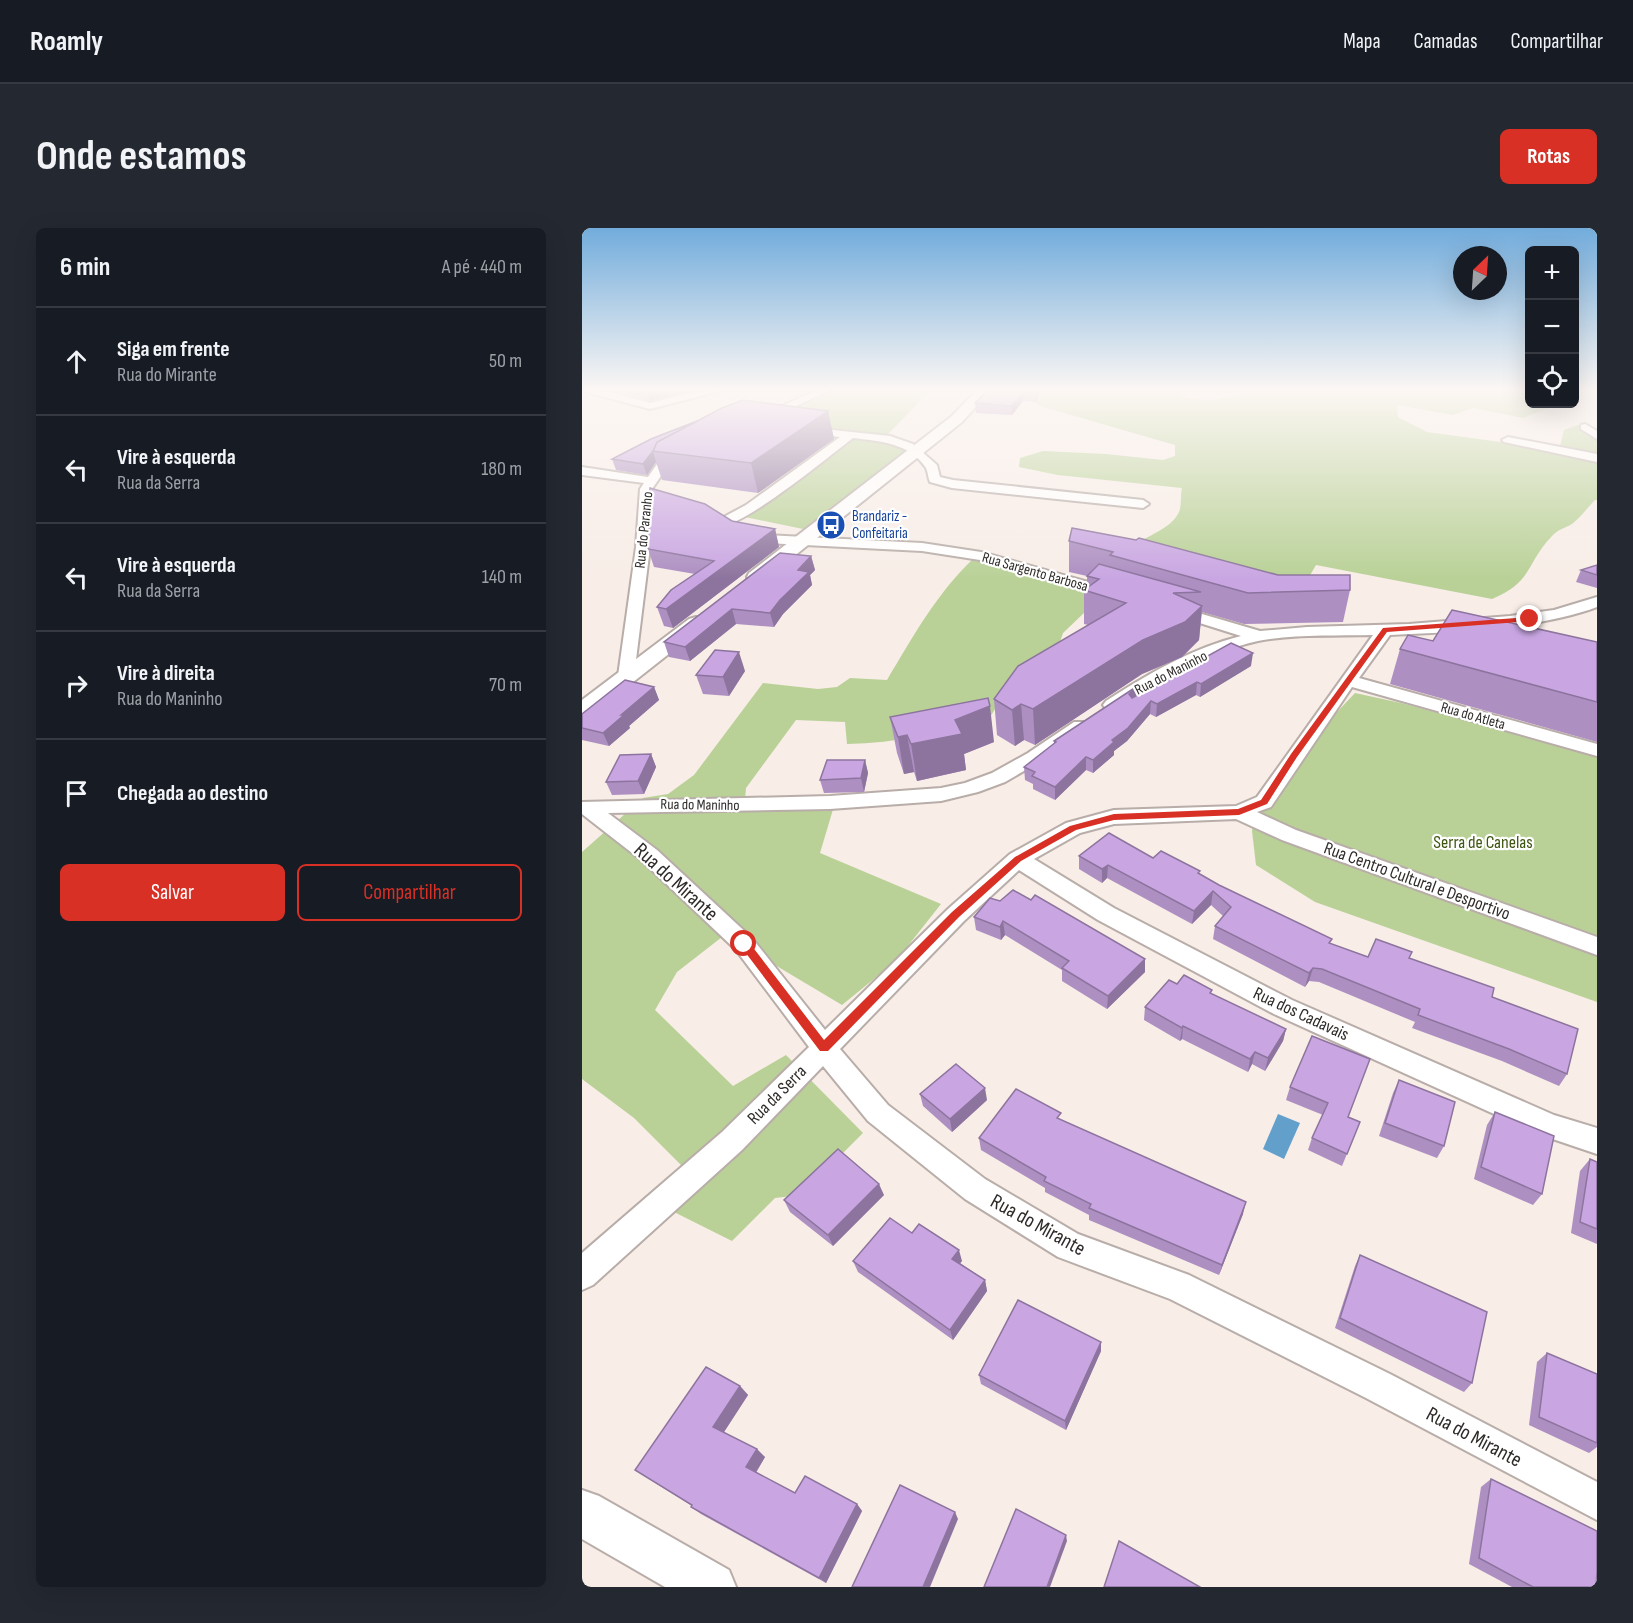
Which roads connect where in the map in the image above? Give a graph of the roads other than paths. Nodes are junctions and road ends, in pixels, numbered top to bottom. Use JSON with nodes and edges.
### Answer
{"nodes":[{"id":1,"x":689,"y":451,"type":"edge"},
{"id":2,"x":828,"y":451,"type":"edge"},
{"id":3,"x":1564,"y":451,"type":"edge"},
{"id":4,"x":915,"y":452,"type":"joint"},
{"id":5,"x":1597,"y":458,"type":"edge"},
{"id":6,"x":582,"y":471,"type":"edge"},
{"id":7,"x":652,"y":481,"type":"junction"},
{"id":8,"x":646,"y":495,"type":"junction"},
{"id":9,"x":663,"y":500,"type":"edge"},
{"id":10,"x":1143,"y":504,"type":"dead end"},
{"id":11,"x":804,"y":541,"type":"junction"},
{"id":12,"x":738,"y":591,"type":"edge"},
{"id":13,"x":1132,"y":599,"type":"edge"},
{"id":14,"x":1597,"y":602,"type":"edge"},
{"id":15,"x":1154,"y":605,"type":"edge"},
{"id":16,"x":1578,"y":610,"type":"junction"},
{"id":17,"x":710,"y":612,"type":"edge"},
{"id":18,"x":1597,"y":620,"type":"edge"},
{"id":19,"x":1385,"y":630,"type":"junction"},
{"id":20,"x":1261,"y":636,"type":"junction"},
{"id":21,"x":626,"y":676,"type":"junction"},
{"id":22,"x":1349,"y":681,"type":"junction"},
{"id":23,"x":582,"y":711,"type":"edge"},
{"id":24,"x":1597,"y":750,"type":"edge"},
{"id":25,"x":584,"y":808,"type":"edge"},
{"id":26,"x":1239,"y":812,"type":"junction"},
{"id":27,"x":1018,"y":859,"type":"junction"},
{"id":28,"x":1597,"y":946,"type":"edge"},
{"id":29,"x":824,"y":1048,"type":"junction"},
{"id":30,"x":1597,"y":1142,"type":"edge"},
{"id":31,"x":582,"y":1274,"type":"edge"},
{"id":32,"x":1597,"y":1502,"type":"edge"},
{"id":33,"x":582,"y":1513,"type":"edge"},
{"id":34,"x":712,"y":1587,"type":"edge"}],
"edges":[{"from":1,"to":7,"type":"street","name":"Rua do Paranho"},
{"from":2,"to":11,"type":"street","name":"Rua Sargento Barbosa"},
{"from":3,"to":5,"type":"street"},
{"from":4,"to":10,"type":"street"},
{"from":4,"to":11,"type":"main road"},
{"from":6,"to":7,"type":"street"},
{"from":7,"to":8,"type":"street","name":"Rua do Paranho"},
{"from":8,"to":9,"type":"street"},
{"from":8,"to":21,"type":"street","name":"Rua do Paranho"},
{"from":11,"to":12,"type":"main road"},
{"from":11,"to":13,"type":"street","name":"Rua Sargento Barbosa"},
{"from":14,"to":16,"type":"street","name":"Rua do Maninho"},
{"from":15,"to":20,"type":"street"},
{"from":16,"to":18,"type":"street"},
{"from":16,"to":19,"type":"street","name":"Rua do Maninho"},
{"from":17,"to":21,"type":"main road"},
{"from":19,"to":20,"type":"street","name":"Rua do Maninho"},
{"from":19,"to":22,"type":"street","name":"Rua da Serra"},
{"from":20,"to":25,"type":"street","name":"Rua do Maninho"},
{"from":21,"to":23,"type":"main road"},
{"from":22,"to":24,"type":"street","name":"Rua do Atleta"},
{"from":22,"to":26,"type":"street","name":"Rua da Serra"},
{"from":25,"to":29,"type":"street","name":"Rua do Mirante"},
{"from":26,"to":27,"type":"street","name":"Rua da Serra"},
{"from":26,"to":28,"type":"street","name":"Rua Centro Cultural e Desportivo"},
{"from":27,"to":29,"type":"street","name":"Rua da Serra"},
{"from":27,"to":30,"type":"street","name":"Rua dos Cadavais"},
{"from":29,"to":31,"type":"street","name":"Rua da Serra"},
{"from":29,"to":32,"type":"street","name":"Rua do Mirante"},
{"from":33,"to":34,"type":"main road"}]}
